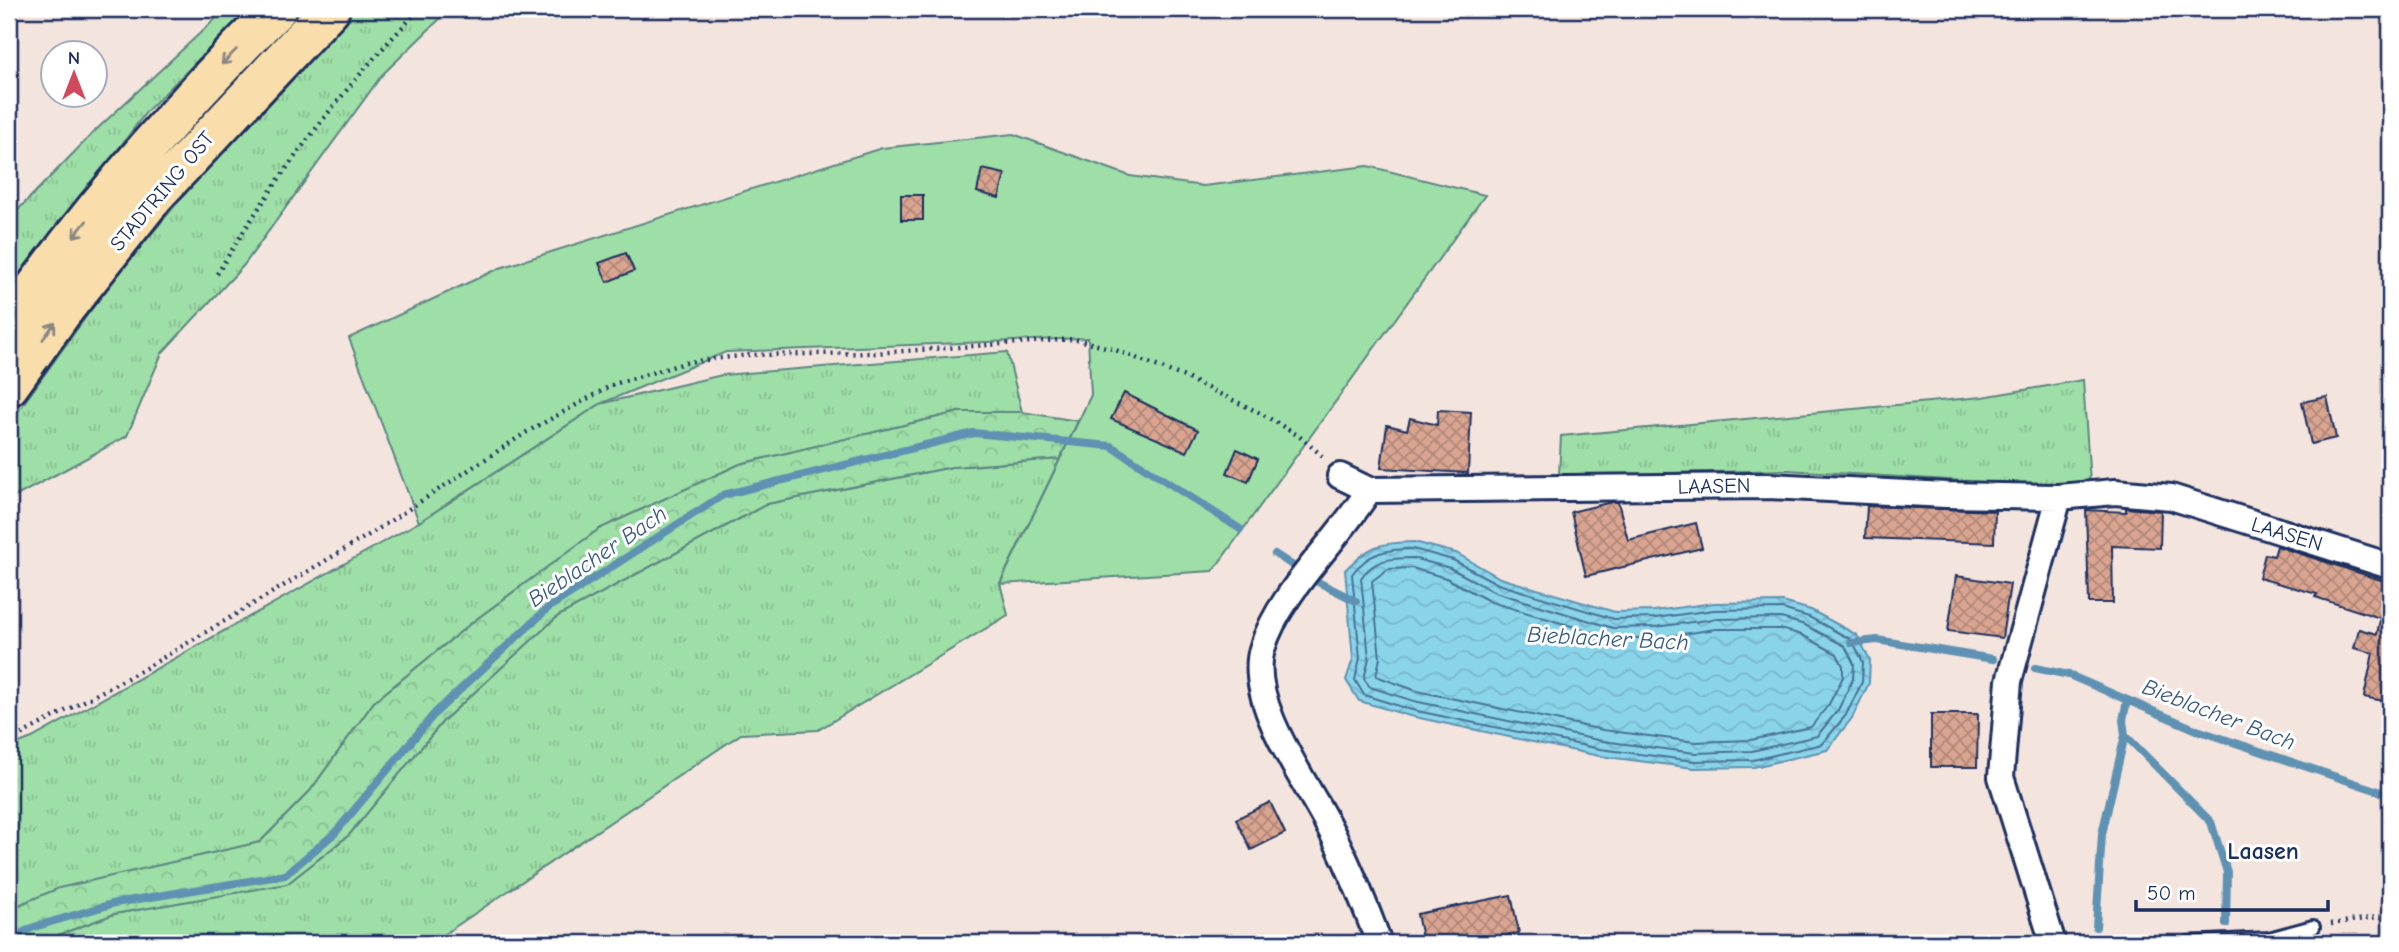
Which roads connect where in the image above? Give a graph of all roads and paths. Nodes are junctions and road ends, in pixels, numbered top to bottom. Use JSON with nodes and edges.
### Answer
{"nodes":[{"id":1,"x":277,"y":9,"type":"edge"},
{"id":2,"x":330,"y":9,"type":"edge"},
{"id":3,"x":420,"y":9,"type":"edge"},
{"id":4,"x":217,"y":274,"type":"dead end"},
{"id":5,"x":9,"y":324,"type":"edge"},
{"id":6,"x":9,"y":386,"type":"edge"},
{"id":7,"x":1340,"y":476,"type":"joint"},
{"id":8,"x":1369,"y":490,"type":"junction"},
{"id":9,"x":2059,"y":497,"type":"junction"},
{"id":10,"x":2390,"y":566,"type":"edge"},
{"id":11,"x":9,"y":741,"type":"edge"},
{"id":12,"x":2390,"y":915,"type":"edge"},
{"id":13,"x":2313,"y":928,"type":"joint"},
{"id":14,"x":1379,"y":943,"type":"edge"},
{"id":15,"x":2053,"y":943,"type":"edge"},
{"id":16,"x":2189,"y":943,"type":"edge"}],
"edges":[{"from":1,"to":5,"type":"highway","name":"STADTRING OST","one_way":true},
{"from":6,"to":2,"type":"highway","name":"STADTRING OST","one_way":true},
{"from":3,"to":4,"type":"path"},
{"from":7,"to":8,"type":"street","name":"LAASEN"},
{"from":7,"to":11,"type":"path"},
{"from":8,"to":9,"type":"street","name":"LAASEN"},
{"from":8,"to":14,"type":"street"},
{"from":9,"to":10,"type":"street","name":"LAASEN"},
{"from":9,"to":15,"type":"street"},
{"from":12,"to":13,"type":"path"},
{"from":13,"to":16,"type":"lane"}]}
